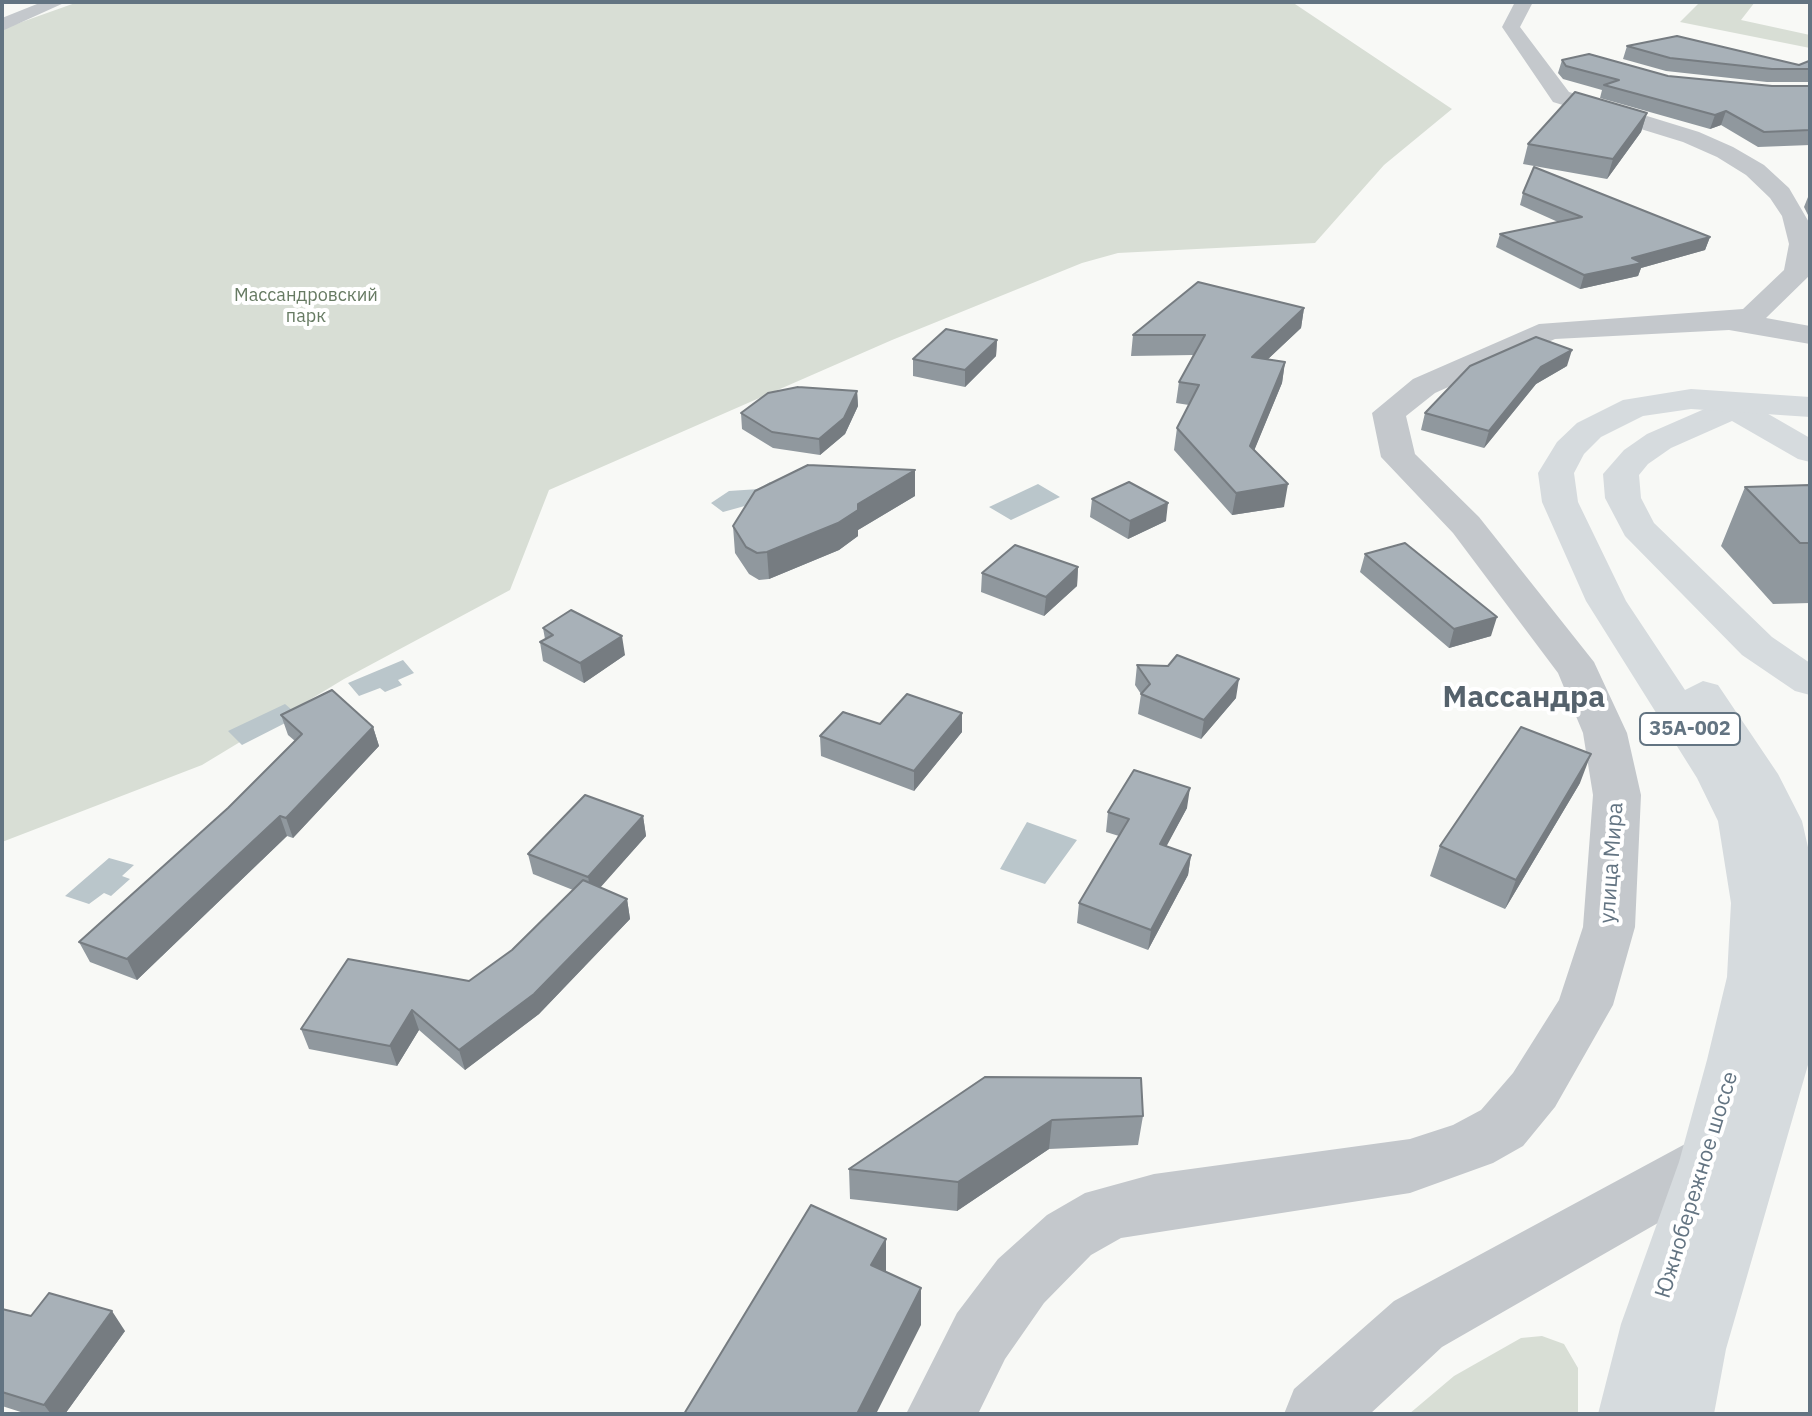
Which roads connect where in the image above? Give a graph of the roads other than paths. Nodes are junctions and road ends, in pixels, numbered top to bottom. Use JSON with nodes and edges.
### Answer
{"nodes":[{"id":1,"x":56,"y":2,"type":"edge"},
{"id":2,"x":1524,"y":2,"type":"edge"},
{"id":3,"x":8,"y":18,"type":"edge"},
{"id":4,"x":1517,"y":39,"type":"junction"},
{"id":5,"x":1558,"y":52,"type":"dead end"},
{"id":6,"x":1729,"y":321,"type":"junction"},
{"id":7,"x":1810,"y":335,"type":"edge"},
{"id":8,"x":1732,"y":407,"type":"junction"},
{"id":9,"x":1810,"y":407,"type":"edge"},
{"id":10,"x":1810,"y":413,"type":"edge"},
{"id":11,"x":1810,"y":452,"type":"edge"},
{"id":12,"x":1810,"y":682,"type":"edge"},
{"id":13,"x":1709,"y":1162,"type":"junction"},
{"id":14,"x":941,"y":1414,"type":"edge"},
{"id":15,"x":1319,"y":1414,"type":"edge"},
{"id":16,"x":1633,"y":1414,"type":"edge"},
{"id":17,"x":1679,"y":1414,"type":"edge"}],
"edges":[{"from":1,"to":3,"type":"street"},
{"from":2,"to":4,"type":"street"},
{"from":4,"to":5,"type":"street"},
{"from":4,"to":6,"type":"street"},
{"from":6,"to":7,"type":"street","name":"улица Мира"},
{"from":6,"to":14,"type":"street","name":"улица Мира"},
{"from":8,"to":10,"type":"main road","name":"Южнобережное шоссе","number":"35А-002"},
{"from":8,"to":11,"type":"main road"},
{"from":8,"to":12,"type":"main road"},
{"from":8,"to":17,"type":"main road","name":"Южнобережное шоссе","number":"35А-002"},
{"from":9,"to":13,"type":"main road","name":"Южнобережное шоссе","number":"35А-002"},
{"from":13,"to":15,"type":"street"},
{"from":13,"to":16,"type":"main road","name":"Южнобережное шоссе","number":"35А-002"}]}
